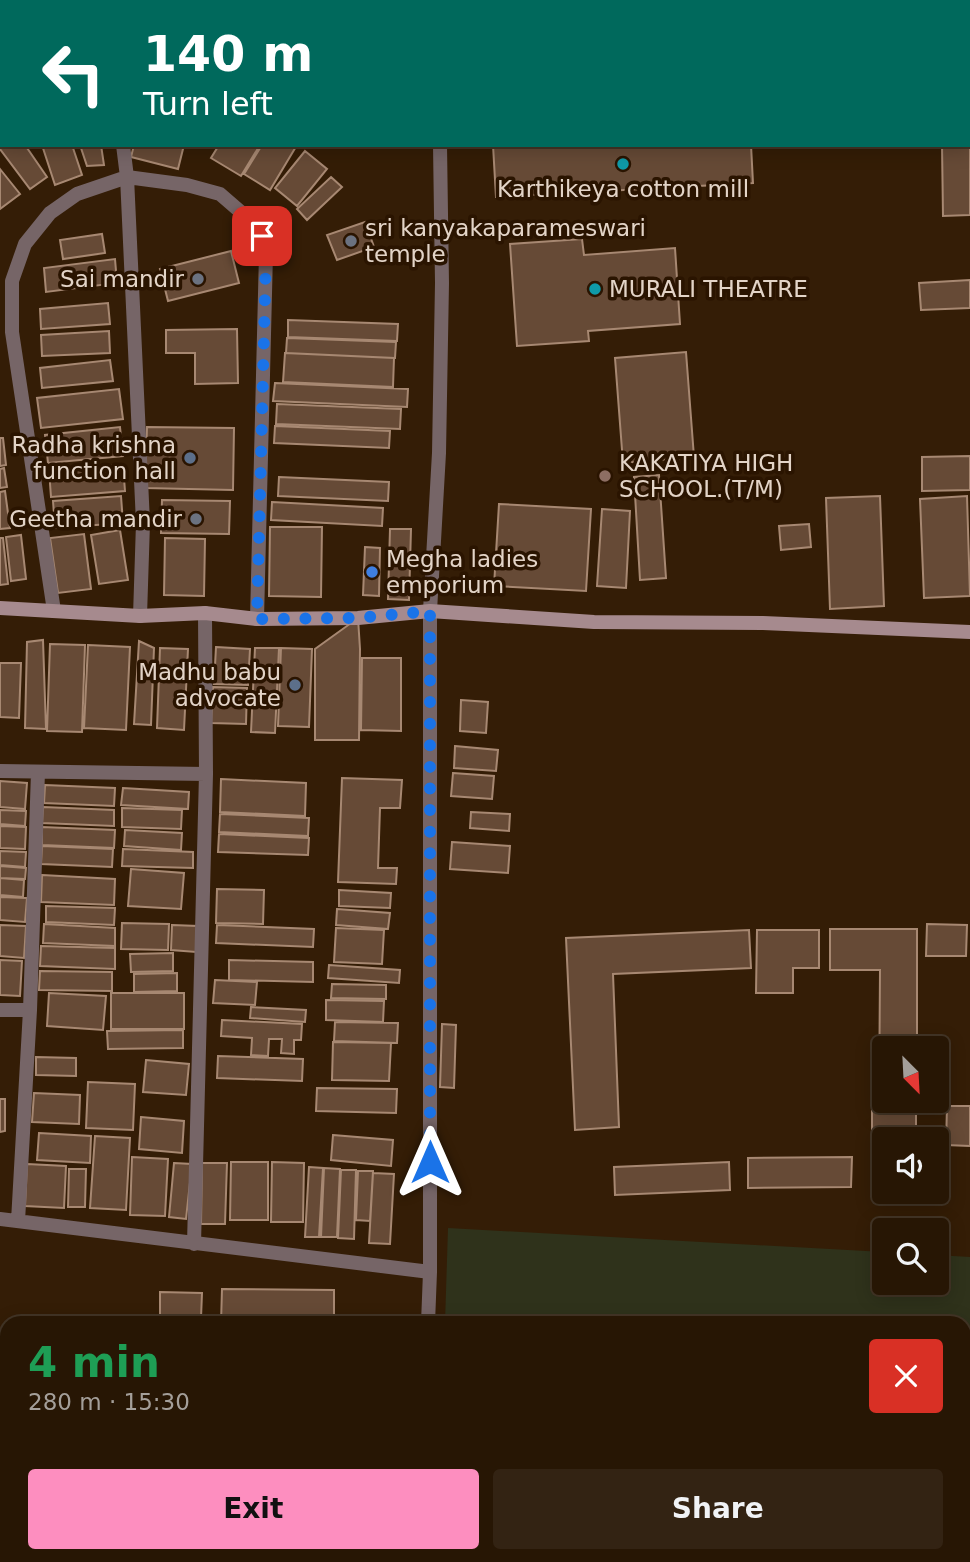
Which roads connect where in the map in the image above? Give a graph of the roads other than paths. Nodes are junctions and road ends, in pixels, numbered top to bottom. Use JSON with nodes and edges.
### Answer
{"nodes":[{"id":1,"x":123,"y":147,"type":"edge"},
{"id":2,"x":440,"y":147,"type":"edge"},
{"id":3,"x":127,"y":177,"type":"junction"},
{"id":4,"x":0,"y":608,"type":"edge"},
{"id":5,"x":54,"y":611,"type":"junction"},
{"id":6,"x":430,"y":611,"type":"junction"},
{"id":7,"x":205,"y":613,"type":"junction"},
{"id":8,"x":140,"y":616,"type":"junction"},
{"id":9,"x":257,"y":619,"type":"junction"},
{"id":10,"x":970,"y":632,"type":"edge"},
{"id":11,"x":0,"y":771,"type":"edge"},
{"id":12,"x":38,"y":772,"type":"junction"},
{"id":13,"x":206,"y":774,"type":"junction"},
{"id":14,"x":0,"y":1010,"type":"edge"},
{"id":15,"x":30,"y":1010,"type":"junction"},
{"id":16,"x":0,"y":1219,"type":"edge"},
{"id":17,"x":18,"y":1222,"type":"junction"},
{"id":18,"x":194,"y":1244,"type":"junction"},
{"id":19,"x":430,"y":1272,"type":"junction"},
{"id":20,"x":428,"y":1316,"type":"edge"}],
"edges":[{"from":1,"to":3,"type":"street"},
{"from":2,"to":6,"type":"street"},
{"from":3,"to":5,"type":"street"},
{"from":3,"to":8,"type":"street"},
{"from":3,"to":9,"type":"street"},
{"from":4,"to":5,"type":"main road"},
{"from":5,"to":8,"type":"main road"},
{"from":6,"to":9,"type":"main road"},
{"from":6,"to":10,"type":"main road"},
{"from":6,"to":19,"type":"street"},
{"from":7,"to":8,"type":"main road"},
{"from":7,"to":9,"type":"main road"},
{"from":7,"to":13,"type":"street"},
{"from":11,"to":12,"type":"street"},
{"from":12,"to":13,"type":"street"},
{"from":12,"to":15,"type":"street"},
{"from":13,"to":18,"type":"street"},
{"from":14,"to":15,"type":"street"},
{"from":15,"to":17,"type":"street"},
{"from":16,"to":17,"type":"street"},
{"from":17,"to":18,"type":"street"},
{"from":18,"to":19,"type":"street"},
{"from":19,"to":20,"type":"street"}]}
